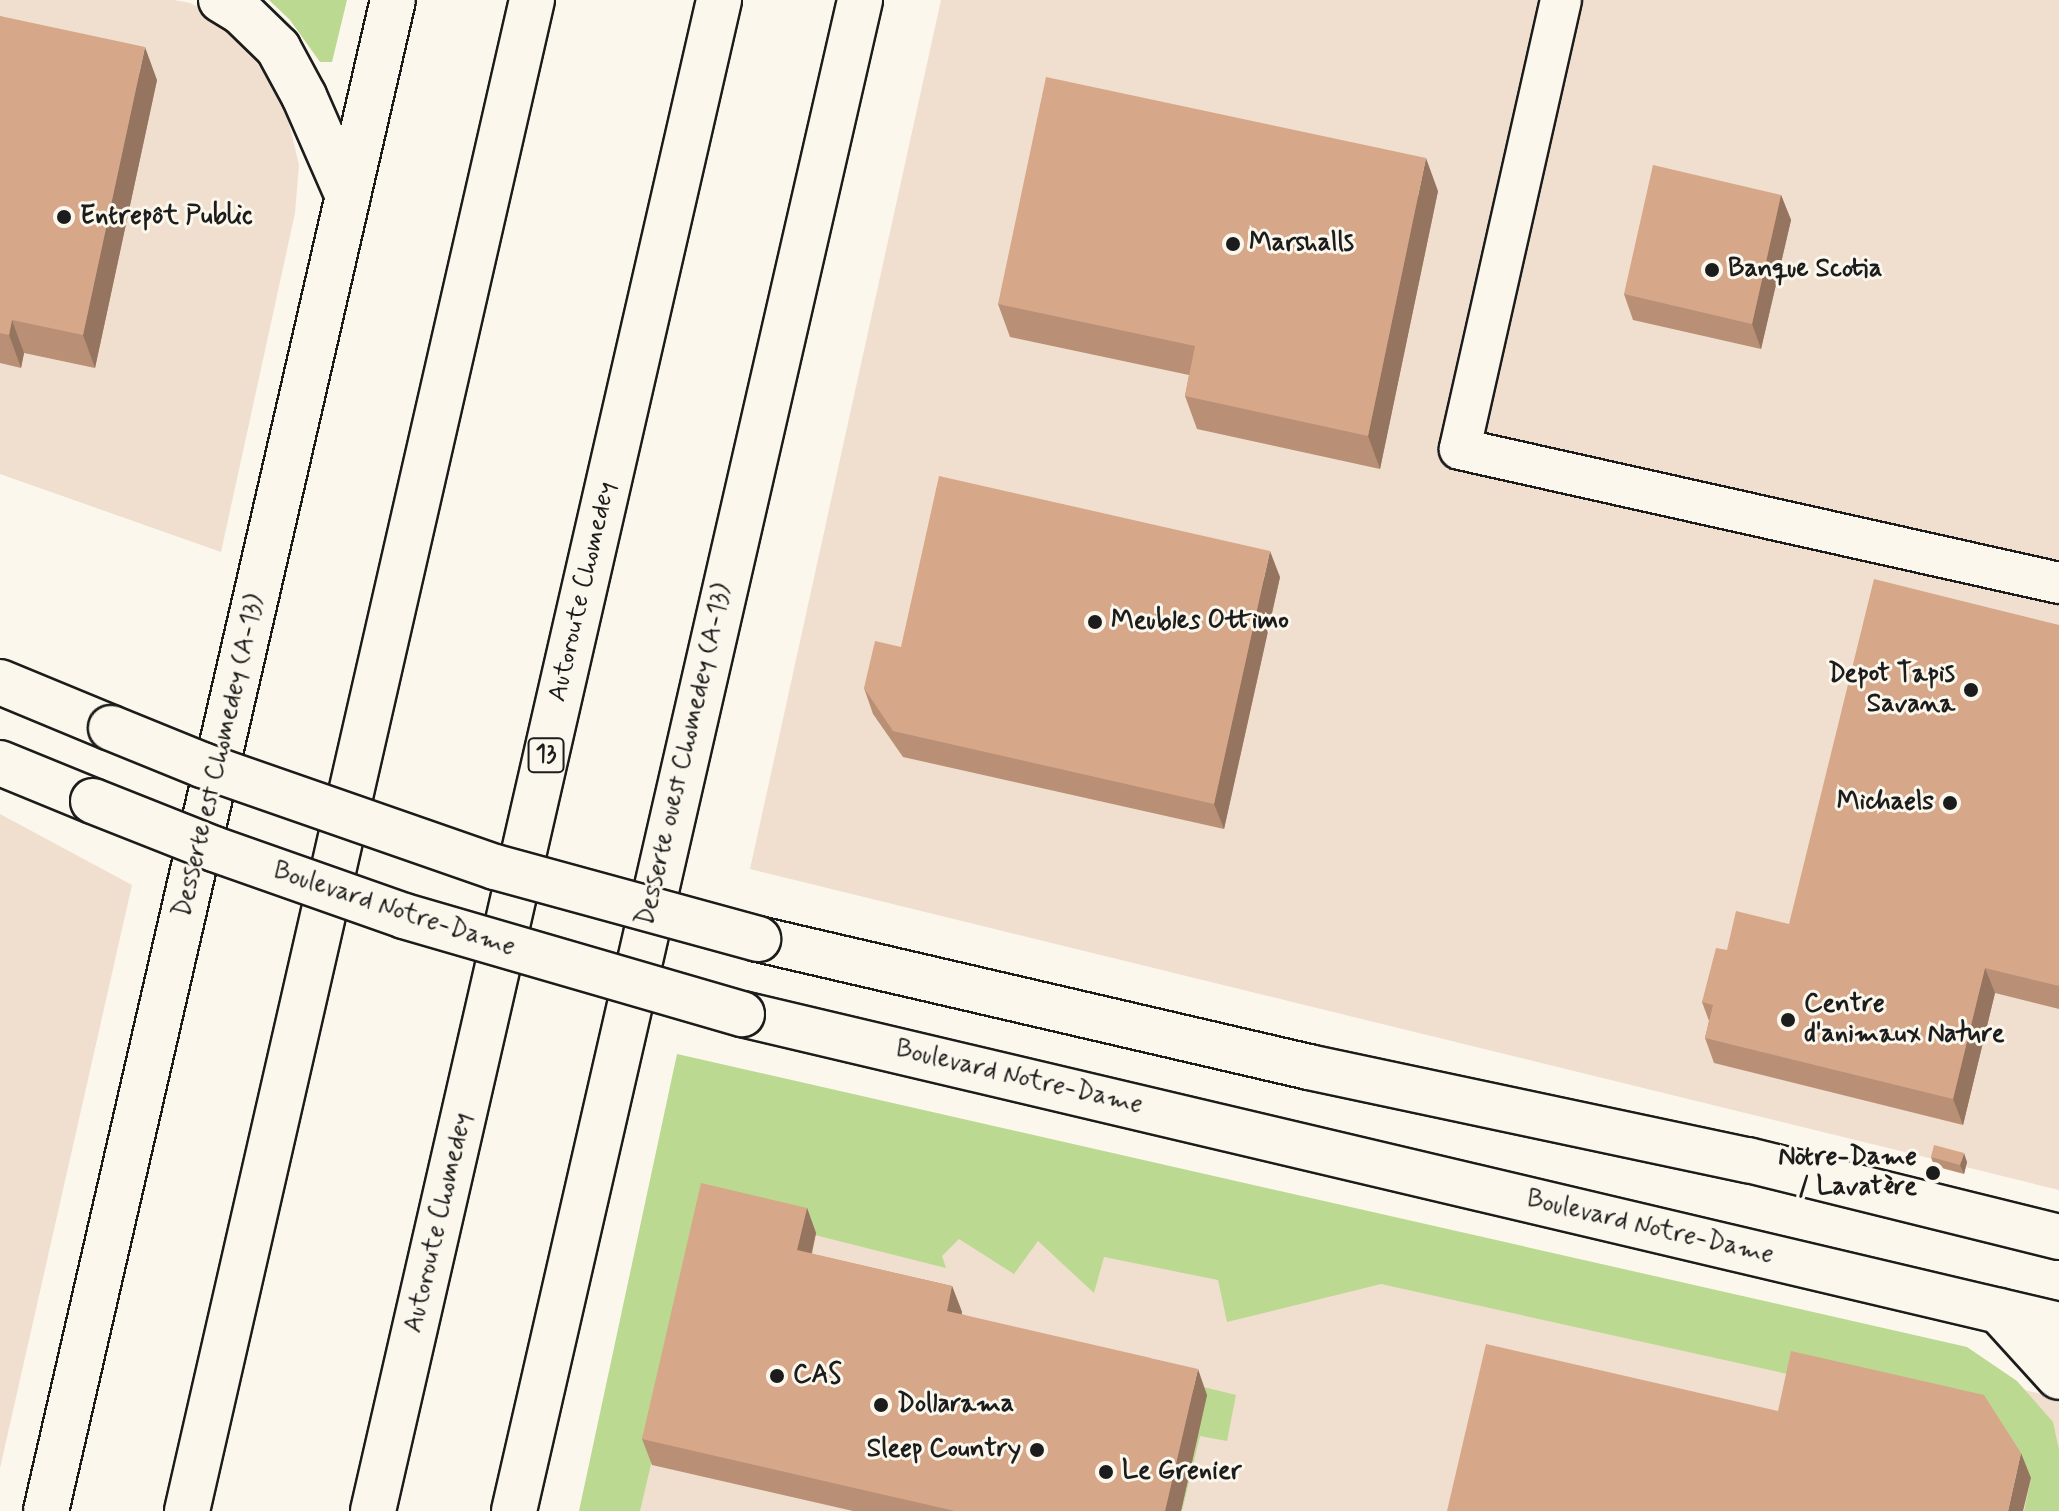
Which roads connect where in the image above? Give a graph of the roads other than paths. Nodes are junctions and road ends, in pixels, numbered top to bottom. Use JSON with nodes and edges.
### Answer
{"nodes":[{"id":1,"x":221,"y":0,"type":"edge"},
{"id":2,"x":393,"y":0,"type":"edge"},
{"id":3,"x":532,"y":0,"type":"edge"},
{"id":4,"x":719,"y":0,"type":"edge"},
{"id":5,"x":860,"y":0,"type":"edge"},
{"id":6,"x":1561,"y":0,"type":"edge"},
{"id":7,"x":348,"y":196,"type":"junction"},
{"id":8,"x":2059,"y":583,"type":"edge"},
{"id":9,"x":0,"y":682,"type":"edge"},
{"id":10,"x":0,"y":763,"type":"edge"},
{"id":11,"x":2059,"y":1237,"type":"edge"},
{"id":12,"x":1999,"y":1311,"type":"junction"},
{"id":13,"x":2059,"y":1325,"type":"edge"},
{"id":14,"x":2059,"y":1377,"type":"edge"},
{"id":15,"x":46,"y":1511,"type":"edge"},
{"id":16,"x":187,"y":1511,"type":"edge"},
{"id":17,"x":373,"y":1511,"type":"edge"},
{"id":18,"x":514,"y":1511,"type":"edge"}],
"edges":[{"from":1,"to":7,"type":"main road"},
{"from":2,"to":7,"type":"main road","name":"Desserte est Chomedey (A-13)"},
{"from":3,"to":16,"type":"main road"},
{"from":4,"to":17,"type":"main road","name":"Autoroute Chomedey","number":"13"},
{"from":5,"to":18,"type":"main road","name":"Desserte ouest Chomedey (A-13)"},
{"from":6,"to":8,"type":"street"},
{"from":7,"to":15,"type":"main road","name":"Desserte est Chomedey (A-13)"},
{"from":9,"to":11,"type":"main road","bridge":true},
{"from":10,"to":12,"type":"main road","name":"Boulevard Notre-Dame","bridge":true},
{"from":12,"to":13,"type":"main road","name":"Boulevard Notre-Dame"},
{"from":12,"to":14,"type":"main road"}]}
